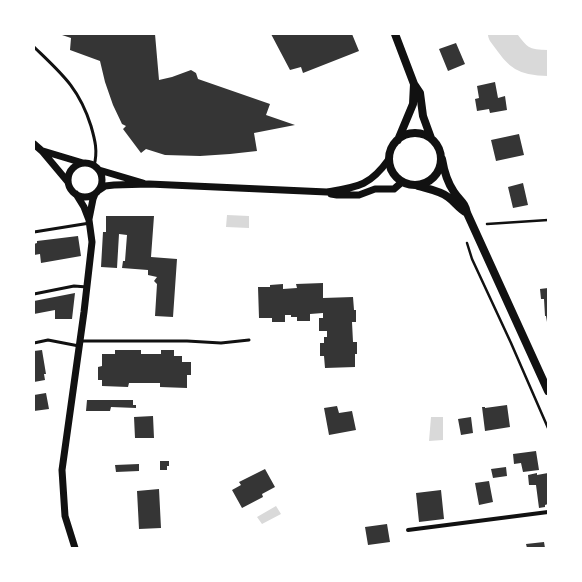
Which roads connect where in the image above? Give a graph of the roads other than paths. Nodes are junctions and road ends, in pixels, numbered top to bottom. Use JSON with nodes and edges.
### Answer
{"nodes":[{"id":1,"x":395,"y":34,"type":"edge"},
{"id":2,"x":34,"y":47,"type":"edge"},
{"id":3,"x":414,"y":84,"type":"junction"},
{"id":4,"x":431,"y":138,"type":"junction"},
{"id":5,"x":398,"y":140,"type":"junction"},
{"id":6,"x":34,"y":144,"type":"edge"},
{"id":7,"x":42,"y":151,"type":"junction"},
{"id":8,"x":389,"y":159,"type":"junction"},
{"id":9,"x":442,"y":159,"type":"junction"},
{"id":10,"x":83,"y":163,"type":"junction"},
{"id":11,"x":97,"y":168,"type":"junction"},
{"id":12,"x":68,"y":182,"type":"junction"},
{"id":13,"x":402,"y":182,"type":"junction"},
{"id":14,"x":149,"y":184,"type":"junction"},
{"id":15,"x":417,"y":186,"type":"junction"},
{"id":16,"x":97,"y":192,"type":"junction"},
{"id":17,"x":327,"y":192,"type":"junction"},
{"id":18,"x":76,"y":194,"type":"junction"},
{"id":19,"x":467,"y":213,"type":"junction"},
{"id":20,"x":89,"y":222,"type":"junction"},
{"id":21,"x":34,"y":232,"type":"edge"},
{"id":22,"x":87,"y":287,"type":"junction"},
{"id":23,"x":34,"y":294,"type":"edge"},
{"id":24,"x":249,"y":340,"type":"dead end"},
{"id":25,"x":34,"y":343,"type":"edge"},
{"id":26,"x":79,"y":344,"type":"junction"},
{"id":27,"x":548,"y":391,"type":"edge"},
{"id":28,"x":548,"y":512,"type":"edge"},
{"id":29,"x":408,"y":530,"type":"dead end"},
{"id":30,"x":75,"y":548,"type":"edge"}],
"edges":[{"from":1,"to":3,"type":"main road"},
{"from":2,"to":11,"type":"lane"},
{"from":3,"to":4,"type":"main road"},
{"from":3,"to":5,"type":"main road"},
{"from":4,"to":5,"type":"main road"},
{"from":4,"to":9,"type":"main road"},
{"from":5,"to":8,"type":"main road"},
{"from":6,"to":7,"type":"street"},
{"from":7,"to":10,"type":"street"},
{"from":7,"to":12,"type":"street"},
{"from":8,"to":13,"type":"main road"},
{"from":8,"to":17,"type":"street"},
{"from":9,"to":15,"type":"main road"},
{"from":9,"to":19,"type":"main road"},
{"from":10,"to":11,"type":"street"},
{"from":10,"to":12,"type":"street"},
{"from":11,"to":14,"type":"street"},
{"from":11,"to":16,"type":"street"},
{"from":12,"to":18,"type":"street"},
{"from":13,"to":15,"type":"main road"},
{"from":13,"to":17,"type":"street"},
{"from":14,"to":16,"type":"street"},
{"from":14,"to":17,"type":"street"},
{"from":15,"to":19,"type":"main road"},
{"from":16,"to":18,"type":"street"},
{"from":16,"to":20,"type":"street"},
{"from":18,"to":20,"type":"street"},
{"from":19,"to":27,"type":"main road"},
{"from":20,"to":21,"type":"lane"},
{"from":20,"to":22,"type":"street"},
{"from":22,"to":23,"type":"lane"},
{"from":22,"to":26,"type":"street"},
{"from":24,"to":26,"type":"lane"},
{"from":25,"to":26,"type":"lane"},
{"from":26,"to":30,"type":"street"},
{"from":28,"to":29,"type":"street"}]}
